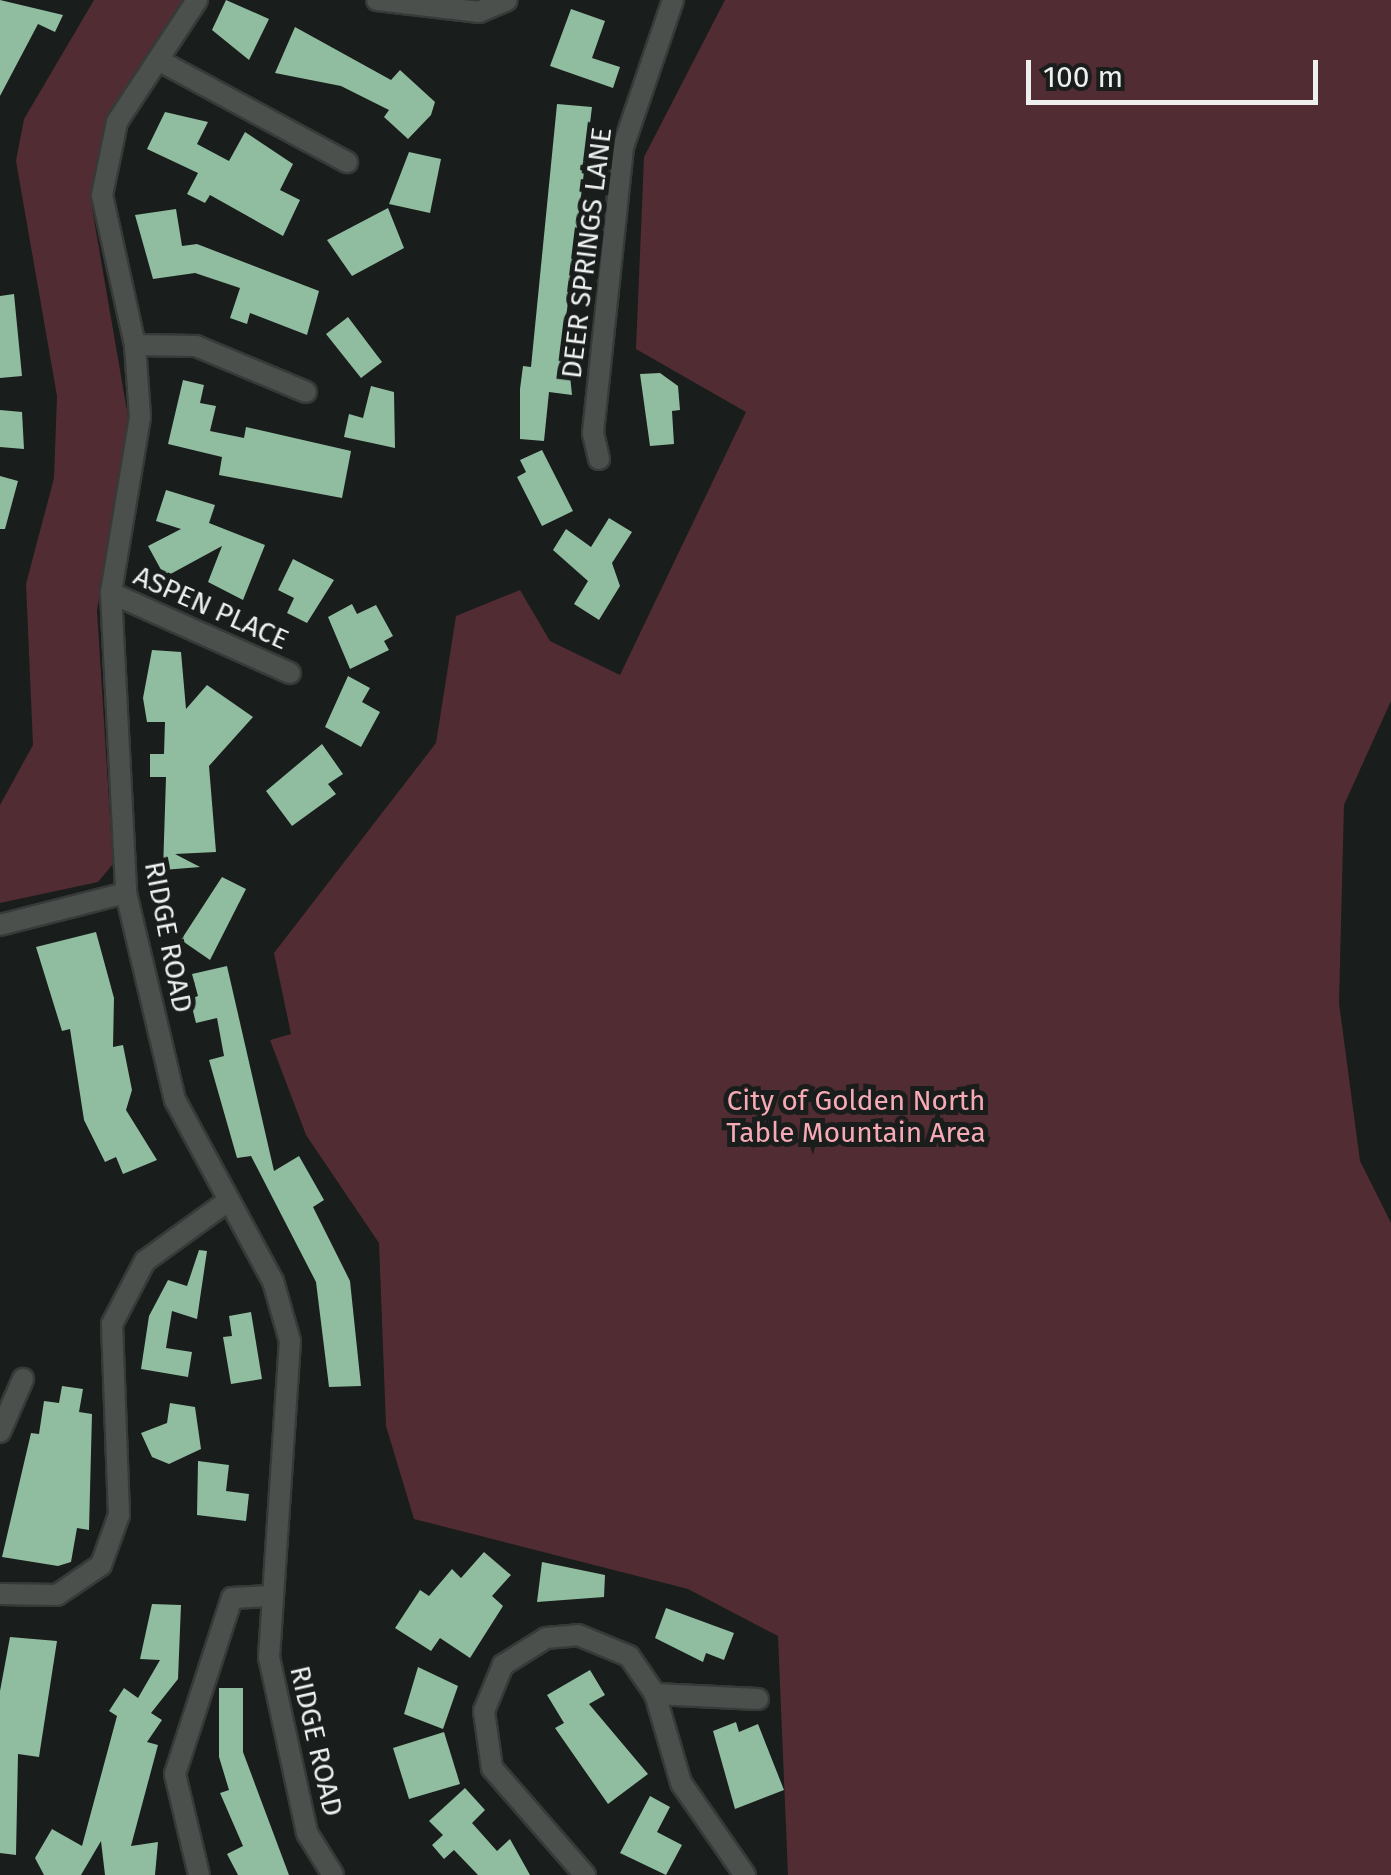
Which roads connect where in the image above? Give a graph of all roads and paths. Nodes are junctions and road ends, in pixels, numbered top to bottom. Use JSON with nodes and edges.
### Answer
{"nodes":[{"id":1,"x":198,"y":0,"type":"edge"},
{"id":2,"x":377,"y":0,"type":"edge"},
{"id":3,"x":507,"y":0,"type":"edge"},
{"id":4,"x":672,"y":0,"type":"edge"},
{"id":5,"x":158,"y":60,"type":"junction"},
{"id":6,"x":347,"y":162,"type":"dead end"},
{"id":7,"x":135,"y":345,"type":"junction"},
{"id":8,"x":306,"y":392,"type":"dead end"},
{"id":9,"x":599,"y":458,"type":"dead end"},
{"id":10,"x":110,"y":593,"type":"junction"},
{"id":11,"x":290,"y":673,"type":"dead end"},
{"id":12,"x":126,"y":893,"type":"junction"},
{"id":13,"x":0,"y":925,"type":"edge"},
{"id":14,"x":228,"y":1201,"type":"junction"},
{"id":15,"x":24,"y":1379,"type":"dead end"},
{"id":16,"x":0,"y":1432,"type":"edge"},
{"id":17,"x":0,"y":1594,"type":"edge"},
{"id":18,"x":270,"y":1596,"type":"junction"},
{"id":19,"x":655,"y":1694,"type":"junction"},
{"id":20,"x":758,"y":1698,"type":"dead end"},
{"id":21,"x":198,"y":1875,"type":"edge"},
{"id":22,"x":334,"y":1875,"type":"edge"},
{"id":23,"x":585,"y":1875,"type":"edge"},
{"id":24,"x":745,"y":1875,"type":"edge"}],
"edges":[{"from":1,"to":5,"type":"street","name":"RIDGE ROAD"},
{"from":2,"to":3,"type":"street"},
{"from":4,"to":9,"type":"street","name":"DEER SPRINGS LANE"},
{"from":5,"to":6,"type":"street"},
{"from":5,"to":7,"type":"street","name":"RIDGE ROAD"},
{"from":7,"to":8,"type":"street"},
{"from":7,"to":10,"type":"street","name":"RIDGE ROAD"},
{"from":10,"to":11,"type":"street","name":"ASPEN PLACE"},
{"from":10,"to":12,"type":"street","name":"RIDGE ROAD"},
{"from":12,"to":13,"type":"street"},
{"from":12,"to":14,"type":"street","name":"RIDGE ROAD"},
{"from":14,"to":17,"type":"street"},
{"from":14,"to":18,"type":"street","name":"RIDGE ROAD"},
{"from":15,"to":16,"type":"street"},
{"from":18,"to":21,"type":"street"},
{"from":18,"to":22,"type":"street","name":"RIDGE ROAD"},
{"from":19,"to":20,"type":"street"},
{"from":19,"to":23,"type":"street"},
{"from":19,"to":24,"type":"street"}]}
